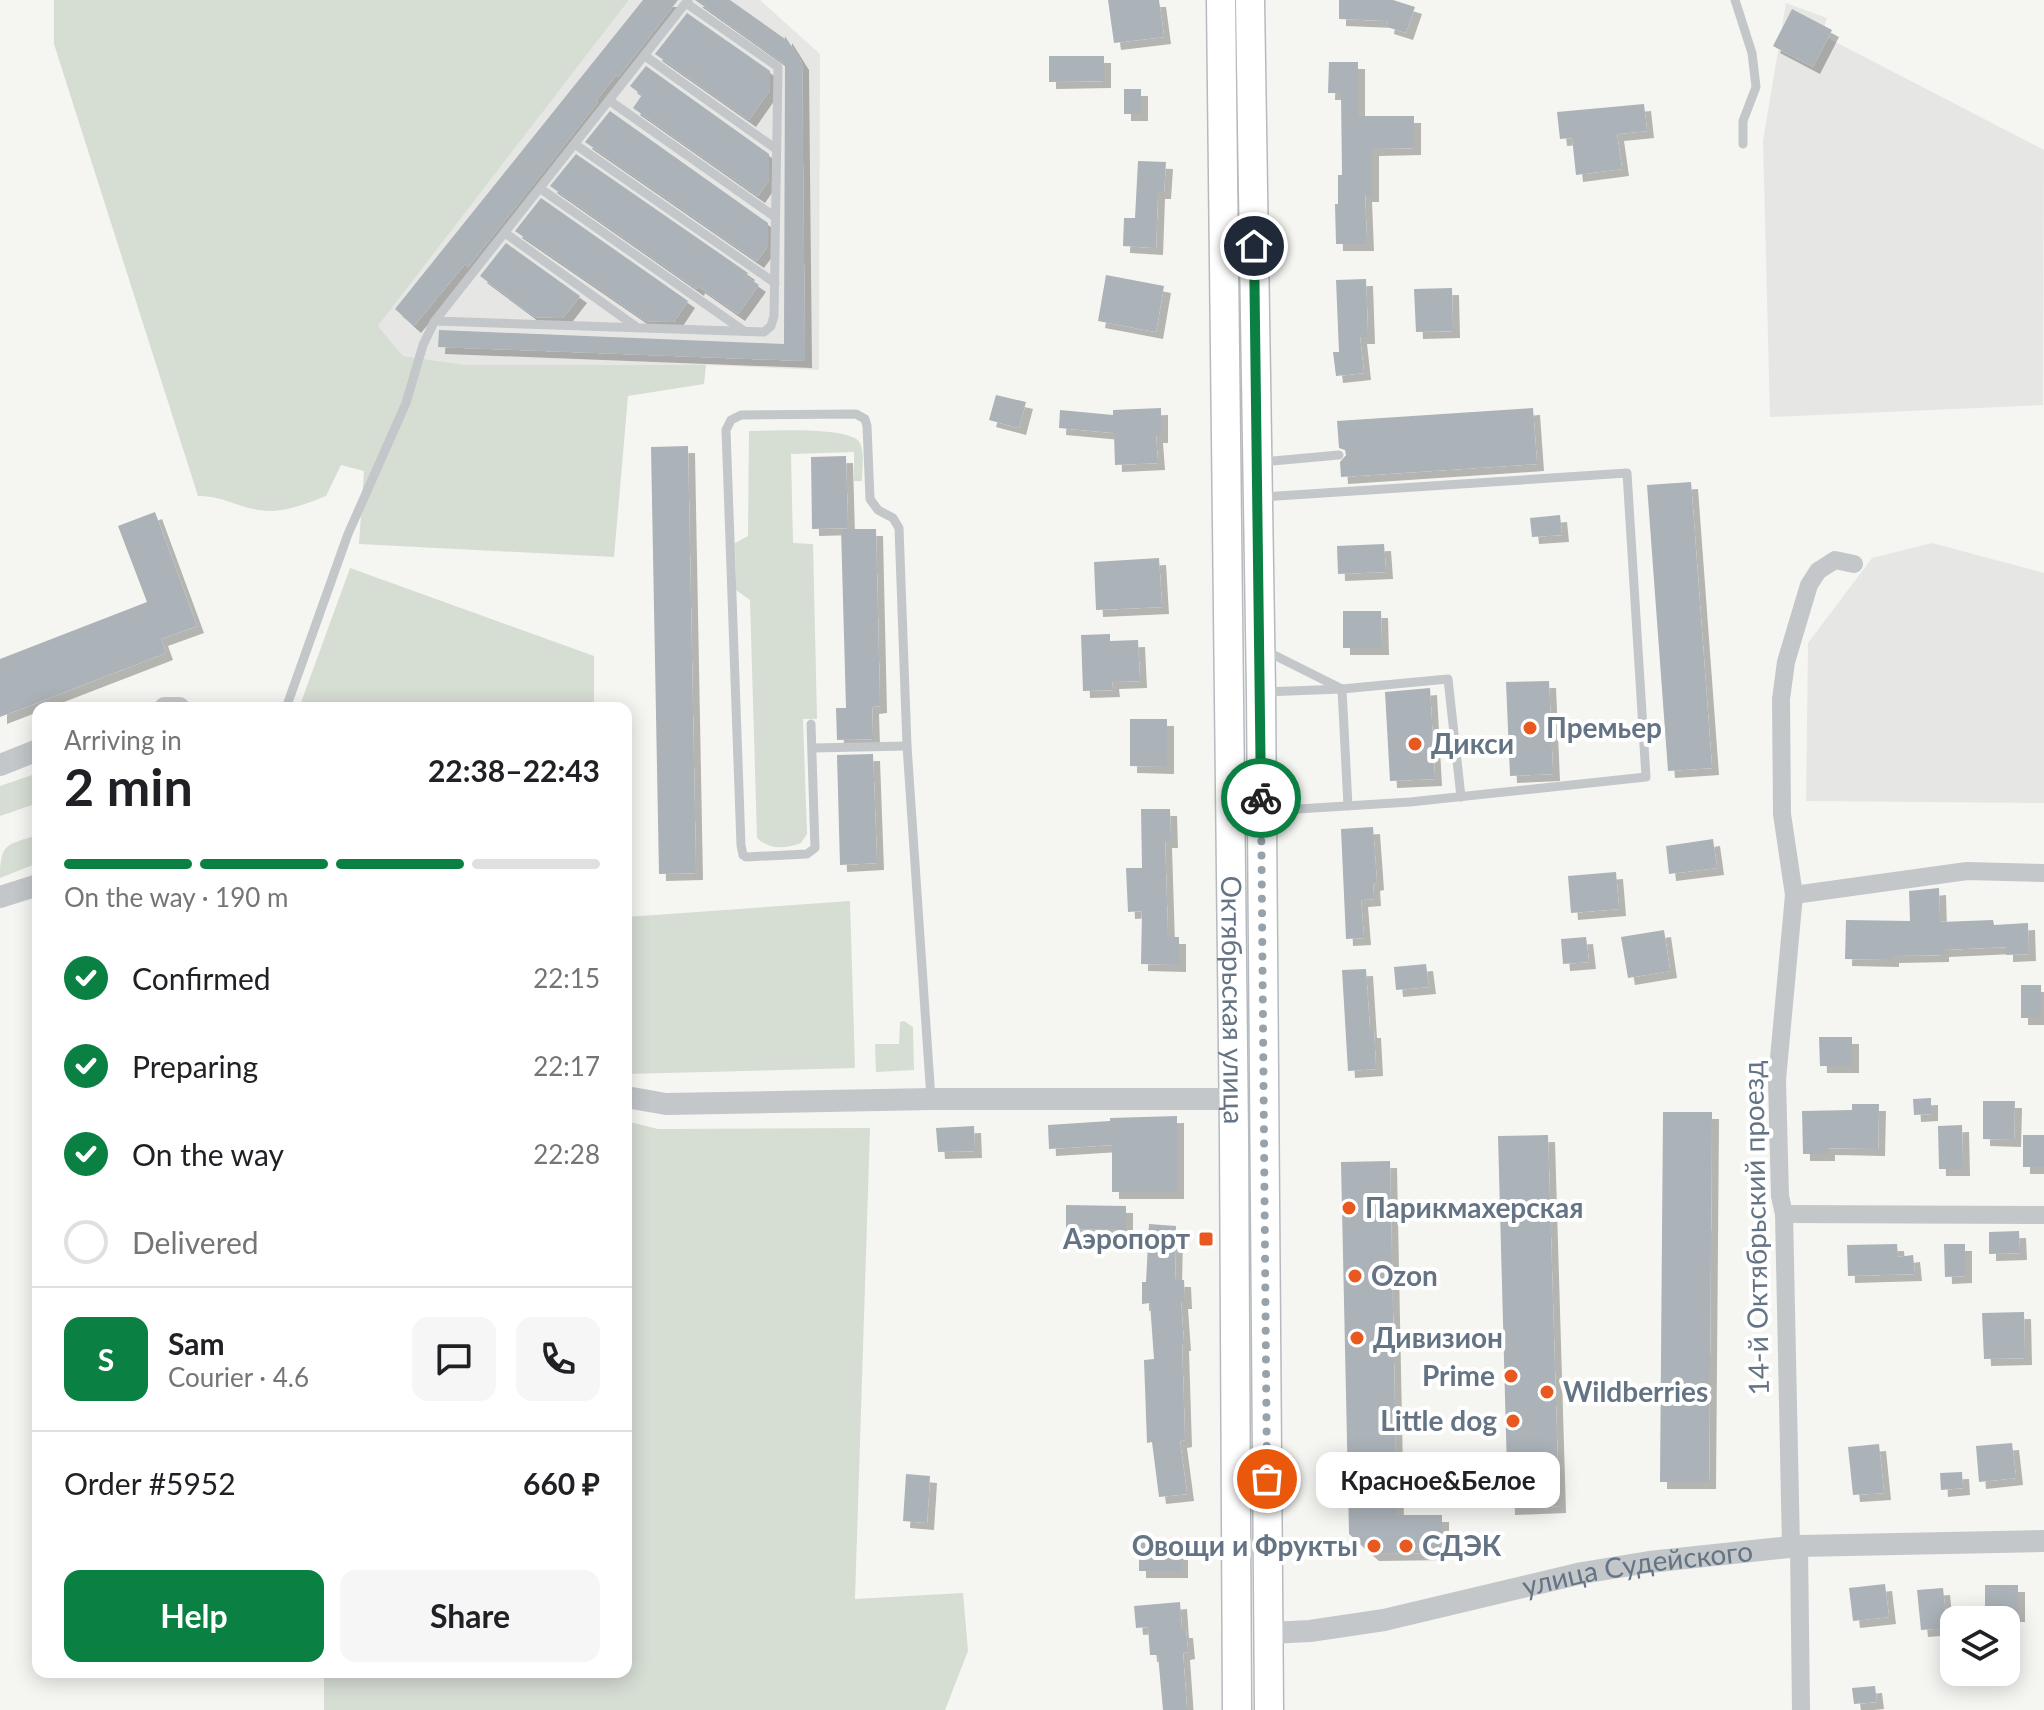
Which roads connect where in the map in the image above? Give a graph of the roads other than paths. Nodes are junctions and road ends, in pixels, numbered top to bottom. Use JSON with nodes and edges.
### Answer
{"nodes":[{"id":1,"x":1221,"y":0,"type":"edge"},
{"id":2,"x":1250,"y":0,"type":"edge"},
{"id":3,"x":1735,"y":0,"type":"edge"},
{"id":4,"x":687,"y":1,"type":"edge"},
{"id":5,"x":645,"y":56,"type":"junction"},
{"id":6,"x":610,"y":101,"type":"junction"},
{"id":7,"x":1743,"y":144,"type":"dead end"},
{"id":8,"x":576,"y":145,"type":"junction"},
{"id":9,"x":776,"y":149,"type":"junction"},
{"id":10,"x":541,"y":189,"type":"junction"},
{"id":11,"x":775,"y":217,"type":"junction"},
{"id":12,"x":505,"y":233,"type":"junction"},
{"id":13,"x":775,"y":283,"type":"junction"},
{"id":14,"x":435,"y":321,"type":"junction"},
{"id":15,"x":637,"y":328,"type":"junction"},
{"id":16,"x":744,"y":331,"type":"junction"},
{"id":17,"x":1339,"y":455,"type":"dead end"},
{"id":18,"x":1257,"y":462,"type":"junction"},
{"id":19,"x":1258,"y":497,"type":"junction"},
{"id":20,"x":1854,"y":564,"type":"dead end"},
{"id":21,"x":1261,"y":648,"type":"junction"},
{"id":22,"x":1342,"y":689,"type":"junction"},
{"id":23,"x":1261,"y":692,"type":"junction"},
{"id":24,"x":288,"y":702,"type":"edge"},
{"id":25,"x":811,"y":724,"type":"dead end"},
{"id":26,"x":907,"y":746,"type":"junction"},
{"id":27,"x":813,"y":748,"type":"junction"},
{"id":28,"x":32,"y":752,"type":"edge"},
{"id":29,"x":0,"y":765,"type":"edge"},
{"id":30,"x":1461,"y":797,"type":"junction"},
{"id":31,"x":1348,"y":806,"type":"junction"},
{"id":32,"x":1261,"y":811,"type":"junction"},
{"id":33,"x":2044,"y":873,"type":"edge"},
{"id":34,"x":1794,"y":895,"type":"junction"},
{"id":35,"x":1263,"y":1097,"type":"junction"},
{"id":36,"x":632,"y":1098,"type":"edge"},
{"id":37,"x":931,"y":1099,"type":"junction"},
{"id":38,"x":1233,"y":1099,"type":"junction"},
{"id":39,"x":1784,"y":1214,"type":"junction"},
{"id":40,"x":2044,"y":1215,"type":"edge"},
{"id":41,"x":2044,"y":1541,"type":"edge"},
{"id":42,"x":1795,"y":1546,"type":"junction"},
{"id":43,"x":1268,"y":1633,"type":"junction"},
{"id":44,"x":1236,"y":1634,"type":"junction"},
{"id":45,"x":1237,"y":1710,"type":"edge"},
{"id":46,"x":1269,"y":1710,"type":"edge"},
{"id":47,"x":1801,"y":1710,"type":"edge"}],
"edges":[{"from":1,"to":38,"type":"main road","name":"Октябрьская улица"},
{"from":2,"to":18,"type":"main road","name":"Октябрьская улица"},
{"from":3,"to":7,"type":"lane"},
{"from":4,"to":5,"type":"lane"},
{"from":4,"to":9,"type":"lane"},
{"from":5,"to":6,"type":"lane"},
{"from":5,"to":9,"type":"lane"},
{"from":6,"to":8,"type":"lane"},
{"from":6,"to":11,"type":"lane"},
{"from":8,"to":10,"type":"lane"},
{"from":8,"to":13,"type":"lane"},
{"from":9,"to":11,"type":"lane"},
{"from":10,"to":12,"type":"lane"},
{"from":10,"to":16,"type":"lane"},
{"from":11,"to":13,"type":"lane"},
{"from":12,"to":14,"type":"lane"},
{"from":12,"to":15,"type":"lane"},
{"from":13,"to":16,"type":"lane"},
{"from":14,"to":15,"type":"lane"},
{"from":14,"to":24,"type":"lane"},
{"from":15,"to":16,"type":"lane"},
{"from":17,"to":18,"type":"lane"},
{"from":18,"to":19,"type":"main road","name":"Октябрьская улица"},
{"from":19,"to":21,"type":"main road","name":"Октябрьская улица"},
{"from":19,"to":30,"type":"lane"},
{"from":20,"to":34,"type":"street","name":"14-й Октябрьский проезд"},
{"from":21,"to":22,"type":"lane"},
{"from":21,"to":23,"type":"main road","name":"Октябрьская улица"},
{"from":22,"to":23,"type":"lane"},
{"from":22,"to":30,"type":"lane"},
{"from":22,"to":31,"type":"lane"},
{"from":23,"to":32,"type":"main road","name":"Октябрьская улица"},
{"from":25,"to":27,"type":"lane"},
{"from":26,"to":27,"type":"lane"},
{"from":26,"to":27,"type":"lane"},
{"from":26,"to":37,"type":"lane"},
{"from":28,"to":29,"type":"street"},
{"from":30,"to":31,"type":"lane"},
{"from":31,"to":32,"type":"lane"},
{"from":32,"to":35,"type":"main road","name":"Октябрьская улица"},
{"from":33,"to":34,"type":"street"},
{"from":34,"to":39,"type":"street","name":"14-й Октябрьский проезд"},
{"from":35,"to":38,"type":"main road"},
{"from":35,"to":43,"type":"main road","name":"Октябрьская улица"},
{"from":36,"to":37,"type":"street"},
{"from":37,"to":38,"type":"street"},
{"from":38,"to":44,"type":"main road","name":"Октябрьская улица"},
{"from":39,"to":40,"type":"street"},
{"from":39,"to":42,"type":"street","name":"14-й Октябрьский проезд"},
{"from":41,"to":42,"type":"street","name":"улица Судейского"},
{"from":42,"to":43,"type":"street","name":"улица Судейского"},
{"from":42,"to":47,"type":"street","name":"14-й Октябрьский проезд"},
{"from":43,"to":44,"type":"main road","name":"улица Судейского"},
{"from":43,"to":46,"type":"main road","name":"Октябрьская улица"},
{"from":44,"to":45,"type":"main road","name":"Октябрьская улица"}]}
